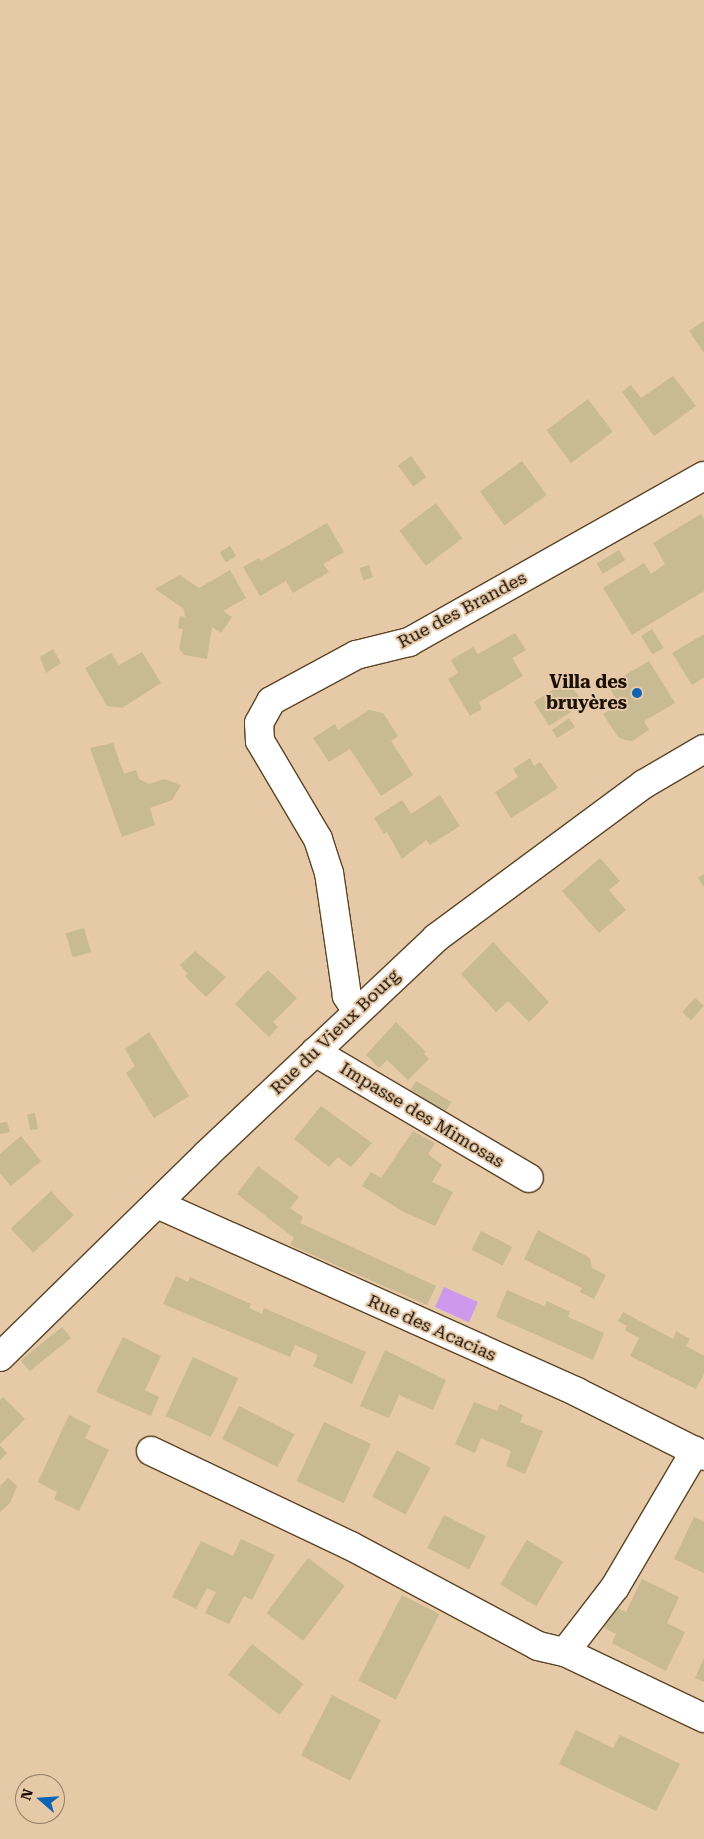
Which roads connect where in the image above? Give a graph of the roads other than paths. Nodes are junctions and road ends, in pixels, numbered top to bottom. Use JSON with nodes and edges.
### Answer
{"nodes":[{"id":1,"x":704,"y":476,"type":"edge"},
{"id":2,"x":704,"y":749,"type":"edge"},
{"id":3,"x":356,"y":1010,"type":"junction"},
{"id":4,"x":315,"y":1052,"type":"junction"},
{"id":5,"x":529,"y":1178,"type":"dead end"},
{"id":6,"x":157,"y":1204,"type":"junction"},
{"id":7,"x":0,"y":1357,"type":"edge"},
{"id":8,"x":151,"y":1451,"type":"dead end"},
{"id":9,"x":699,"y":1454,"type":"edge"},
{"id":10,"x":565,"y":1652,"type":"junction"},
{"id":11,"x":704,"y":1718,"type":"edge"}],
"edges":[{"from":1,"to":3,"type":"street","name":"Rue des Brandes"},
{"from":2,"to":3,"type":"street","name":"Rue du Vieux Bourg"},
{"from":3,"to":4,"type":"street","name":"Rue du Vieux Bourg"},
{"from":4,"to":5,"type":"street","name":"Impasse des Mimosas"},
{"from":4,"to":6,"type":"street","name":"Rue du Vieux Bourg"},
{"from":6,"to":7,"type":"street","name":"Rue du Vieux Bourg"},
{"from":6,"to":9,"type":"street","name":"Rue des Acacias"},
{"from":8,"to":10,"type":"street"},
{"from":9,"to":10,"type":"street"},
{"from":10,"to":11,"type":"street"}]}
